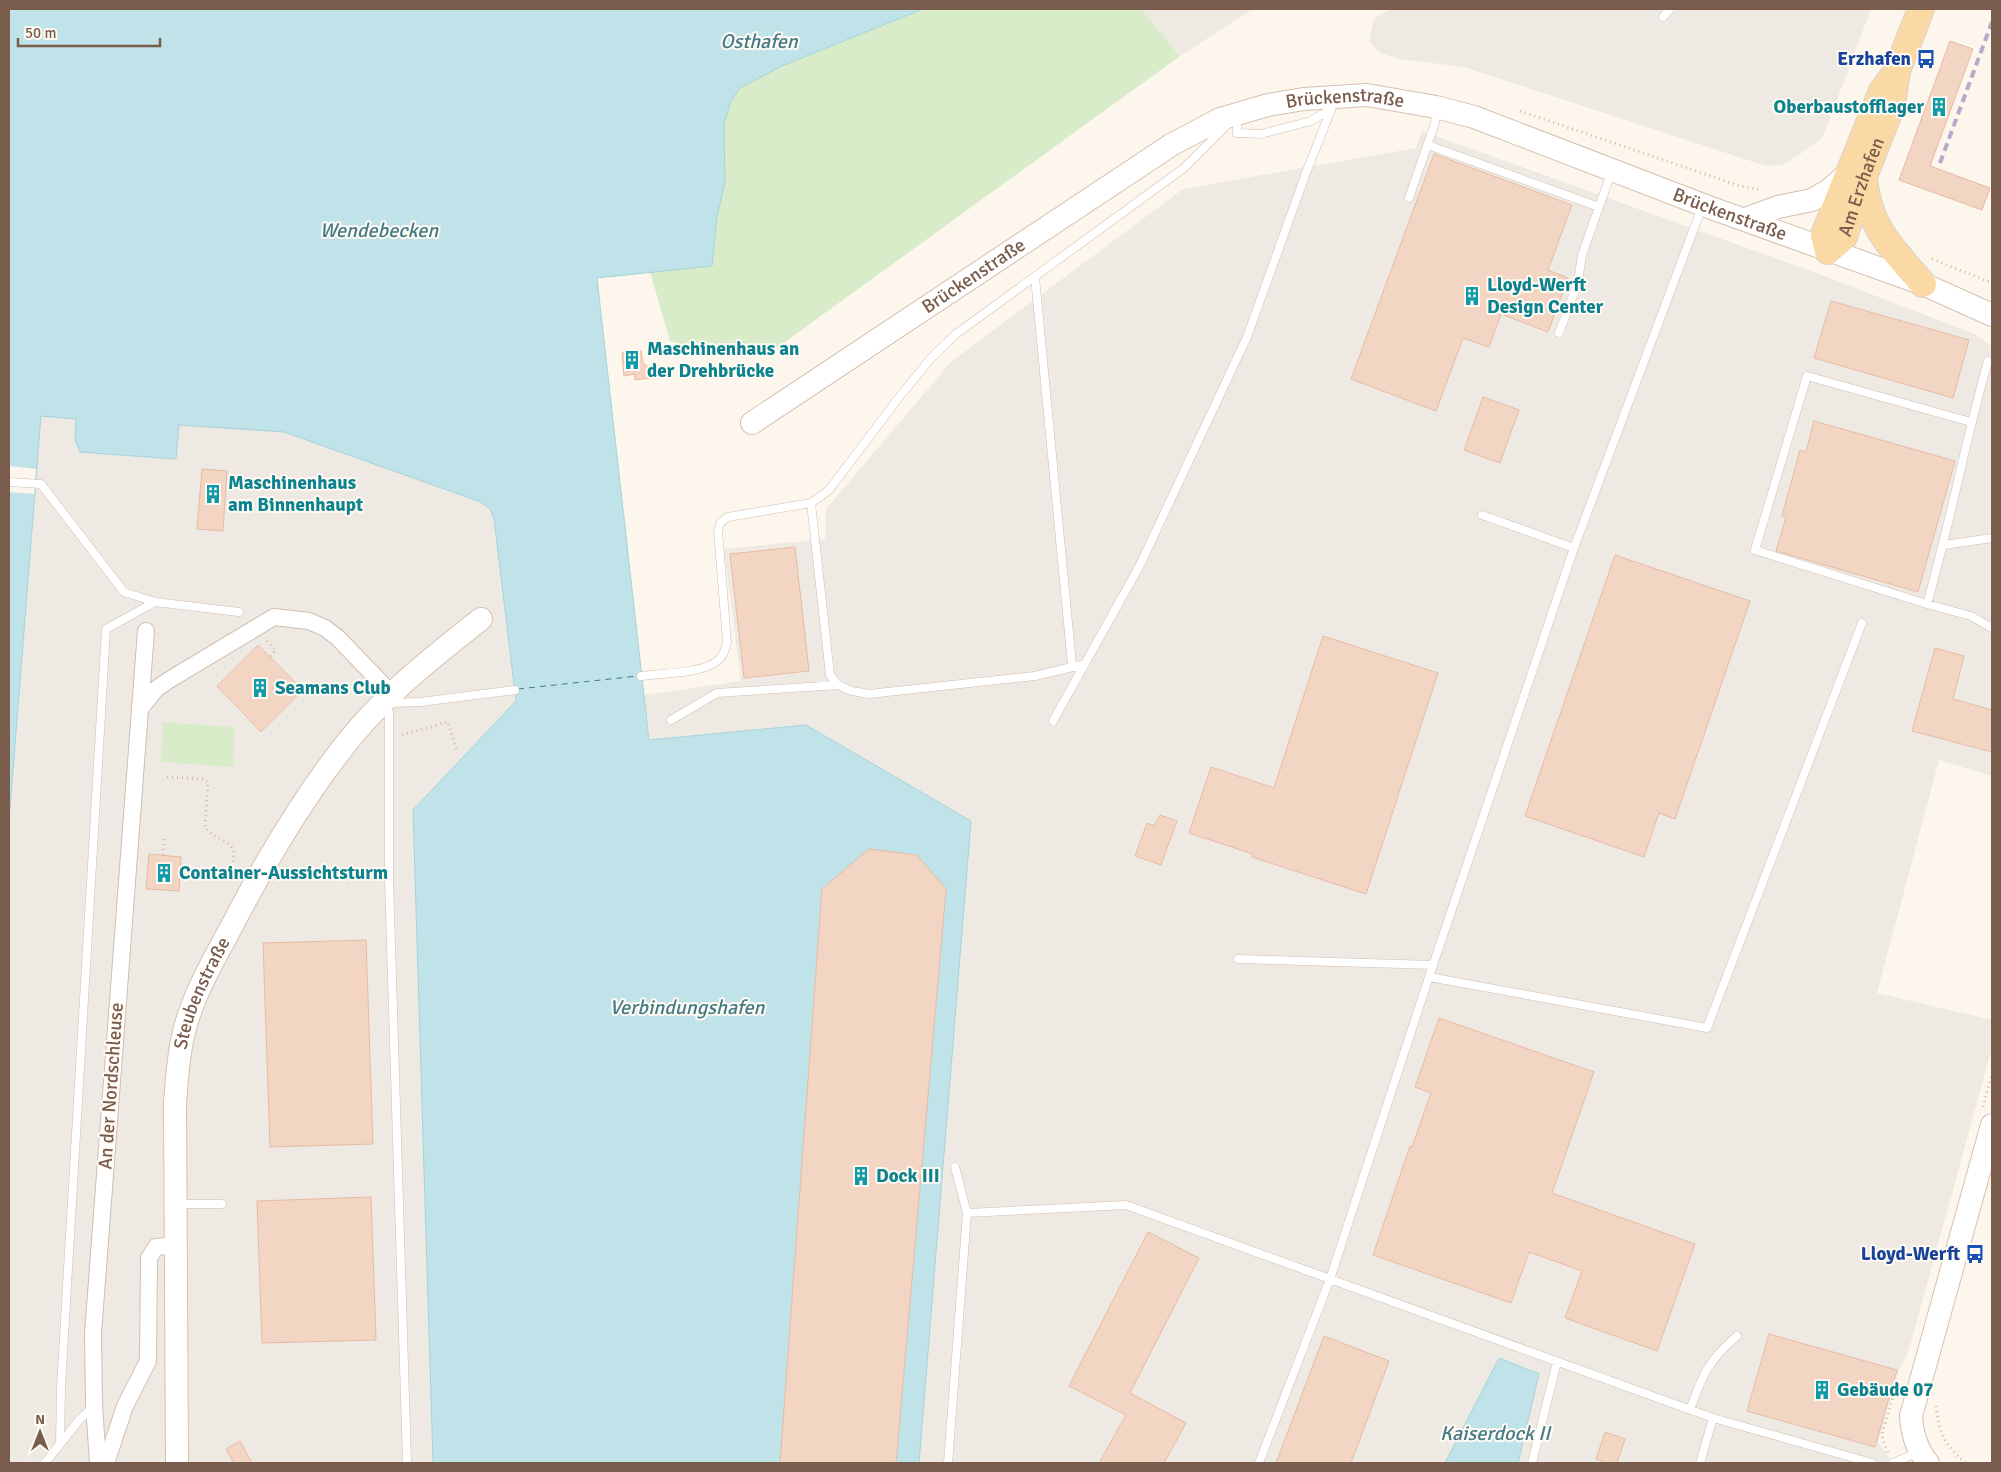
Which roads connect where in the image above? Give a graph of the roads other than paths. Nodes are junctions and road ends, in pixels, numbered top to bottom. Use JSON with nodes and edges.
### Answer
{"nodes":[{"id":1,"x":1670,"y":9,"type":"edge"},
{"id":2,"x":1921,"y":9,"type":"edge"},
{"id":3,"x":1663,"y":17,"type":"dead end"},
{"id":4,"x":1334,"y":103,"type":"junction"},
{"id":5,"x":1436,"y":107,"type":"junction"},
{"id":6,"x":1236,"y":115,"type":"junction"},
{"id":7,"x":1428,"y":145,"type":"junction"},
{"id":8,"x":1612,"y":171,"type":"junction"},
{"id":9,"x":1856,"y":176,"type":"junction"},
{"id":10,"x":1409,"y":198,"type":"dead end"},
{"id":11,"x":1703,"y":205,"type":"junction"},
{"id":12,"x":1599,"y":207,"type":"junction"},
{"id":13,"x":1745,"y":220,"type":"junction"},
{"id":14,"x":1828,"y":251,"type":"junction"},
{"id":15,"x":1034,"y":277,"type":"junction"},
{"id":16,"x":1923,"y":284,"type":"junction"},
{"id":17,"x":1992,"y":314,"type":"edge"},
{"id":18,"x":1559,"y":333,"type":"dead end"},
{"id":19,"x":1988,"y":361,"type":"dead end"},
{"id":20,"x":1971,"y":422,"type":"junction"},
{"id":21,"x":752,"y":423,"type":"dead end"},
{"id":22,"x":9,"y":482,"type":"edge"},
{"id":23,"x":811,"y":503,"type":"junction"},
{"id":24,"x":1482,"y":515,"type":"dead end"},
{"id":25,"x":1992,"y":538,"type":"edge"},
{"id":26,"x":1944,"y":546,"type":"junction"},
{"id":27,"x":1574,"y":548,"type":"junction"},
{"id":28,"x":155,"y":602,"type":"junction"},
{"id":29,"x":1926,"y":604,"type":"junction"},
{"id":30,"x":239,"y":612,"type":"dead end"},
{"id":31,"x":482,"y":619,"type":"dead end"},
{"id":32,"x":1862,"y":623,"type":"dead end"},
{"id":33,"x":1992,"y":628,"type":"edge"},
{"id":34,"x":146,"y":630,"type":"dead end"},
{"id":35,"x":1085,"y":664,"type":"junction"},
{"id":36,"x":1072,"y":665,"type":"junction"},
{"id":37,"x":641,"y":676,"type":"dead end"},
{"id":38,"x":838,"y":685,"type":"junction"},
{"id":39,"x":515,"y":690,"type":"dead end"},
{"id":40,"x":384,"y":703,"type":"junction"},
{"id":41,"x":140,"y":709,"type":"junction"},
{"id":42,"x":671,"y":720,"type":"dead end"},
{"id":43,"x":1053,"y":721,"type":"dead end"},
{"id":44,"x":1238,"y":959,"type":"dead end"},
{"id":45,"x":1433,"y":965,"type":"junction"},
{"id":46,"x":1429,"y":978,"type":"junction"},
{"id":47,"x":1992,"y":1125,"type":"edge"},
{"id":48,"x":955,"y":1167,"type":"dead end"},
{"id":49,"x":175,"y":1204,"type":"junction"},
{"id":50,"x":222,"y":1204,"type":"dead end"},
{"id":51,"x":967,"y":1213,"type":"junction"},
{"id":52,"x":175,"y":1245,"type":"junction"},
{"id":53,"x":1330,"y":1279,"type":"junction"},
{"id":54,"x":1737,"y":1336,"type":"dead end"},
{"id":55,"x":1557,"y":1362,"type":"junction"},
{"id":56,"x":94,"y":1405,"type":"junction"},
{"id":57,"x":1690,"y":1410,"type":"junction"},
{"id":58,"x":1713,"y":1418,"type":"junction"},
{"id":59,"x":60,"y":1444,"type":"junction"},
{"id":60,"x":1924,"y":1458,"type":"edge"},
{"id":61,"x":45,"y":1463,"type":"edge"},
{"id":62,"x":98,"y":1463,"type":"edge"},
{"id":63,"x":106,"y":1463,"type":"edge"},
{"id":64,"x":177,"y":1463,"type":"edge"},
{"id":65,"x":407,"y":1463,"type":"edge"},
{"id":66,"x":948,"y":1463,"type":"edge"},
{"id":67,"x":1258,"y":1463,"type":"edge"},
{"id":68,"x":1532,"y":1463,"type":"edge"},
{"id":69,"x":1700,"y":1463,"type":"edge"},
{"id":70,"x":1872,"y":1463,"type":"edge"},
{"id":71,"x":1893,"y":1463,"type":"edge"}],
"edges":[{"from":1,"to":3,"type":"lane"},
{"from":2,"to":9,"type":"main road","name":"Am Erzhafen"},
{"from":4,"to":5,"type":"street","name":"Brückenstraße"},
{"from":4,"to":6,"type":"street","name":"Brückenstraße"},
{"from":4,"to":35,"type":"lane"},
{"from":5,"to":7,"type":"lane"},
{"from":5,"to":8,"type":"street","name":"Brückenstraße"},
{"from":6,"to":15,"type":"lane"},
{"from":6,"to":21,"type":"street","name":"Brückenstraße"},
{"from":7,"to":10,"type":"lane"},
{"from":7,"to":12,"type":"lane"},
{"from":8,"to":11,"type":"street","name":"Brückenstraße"},
{"from":8,"to":12,"type":"lane"},
{"from":9,"to":13,"type":"street"},
{"from":9,"to":14,"type":"main road","name":"Am Erzhafen"},
{"from":9,"to":16,"type":"main road"},
{"from":11,"to":13,"type":"street","name":"Brückenstraße"},
{"from":11,"to":27,"type":"lane"},
{"from":12,"to":18,"type":"lane"},
{"from":13,"to":14,"type":"street","name":"Brückenstraße"},
{"from":14,"to":16,"type":"street","name":"Brückenstraße"},
{"from":15,"to":23,"type":"lane"},
{"from":15,"to":36,"type":"lane"},
{"from":16,"to":17,"type":"street","name":"Brückenstraße"},
{"from":19,"to":20,"type":"lane"},
{"from":20,"to":26,"type":"lane"},
{"from":20,"to":29,"type":"lane"},
{"from":22,"to":28,"type":"lane"},
{"from":23,"to":37,"type":"lane"},
{"from":23,"to":38,"type":"lane"},
{"from":24,"to":27,"type":"lane"},
{"from":25,"to":26,"type":"lane"},
{"from":26,"to":29,"type":"lane"},
{"from":27,"to":45,"type":"lane"},
{"from":28,"to":30,"type":"lane"},
{"from":28,"to":59,"type":"lane"},
{"from":29,"to":33,"type":"lane"},
{"from":31,"to":40,"type":"street","name":"Steubenstraße"},
{"from":32,"to":46,"type":"lane"},
{"from":34,"to":41,"type":"street","name":"An der Nordschleuse"},
{"from":35,"to":36,"type":"lane"},
{"from":35,"to":43,"type":"lane"},
{"from":36,"to":38,"type":"lane"},
{"from":38,"to":42,"type":"lane"},
{"from":39,"to":40,"type":"lane"},
{"from":40,"to":41,"type":"street"},
{"from":40,"to":49,"type":"street","name":"Steubenstraße"},
{"from":40,"to":65,"type":"lane"},
{"from":41,"to":56,"type":"street","name":"An der Nordschleuse"},
{"from":44,"to":45,"type":"lane"},
{"from":45,"to":46,"type":"lane"},
{"from":46,"to":53,"type":"lane"},
{"from":47,"to":60,"type":"street"},
{"from":48,"to":51,"type":"lane"},
{"from":49,"to":50,"type":"lane"},
{"from":49,"to":52,"type":"street","name":"Steubenstraße"},
{"from":51,"to":53,"type":"lane"},
{"from":51,"to":66,"type":"lane"},
{"from":52,"to":63,"type":"street"},
{"from":52,"to":64,"type":"street","name":"Steubenstraße"},
{"from":53,"to":55,"type":"lane"},
{"from":53,"to":67,"type":"lane"},
{"from":54,"to":57,"type":"lane"},
{"from":55,"to":57,"type":"lane"},
{"from":55,"to":68,"type":"lane"},
{"from":56,"to":59,"type":"lane"},
{"from":56,"to":62,"type":"street","name":"An der Nordschleuse"},
{"from":57,"to":58,"type":"lane"},
{"from":58,"to":69,"type":"lane"},
{"from":58,"to":70,"type":"lane"},
{"from":59,"to":61,"type":"lane"},
{"from":60,"to":71,"type":"lane"}]}
